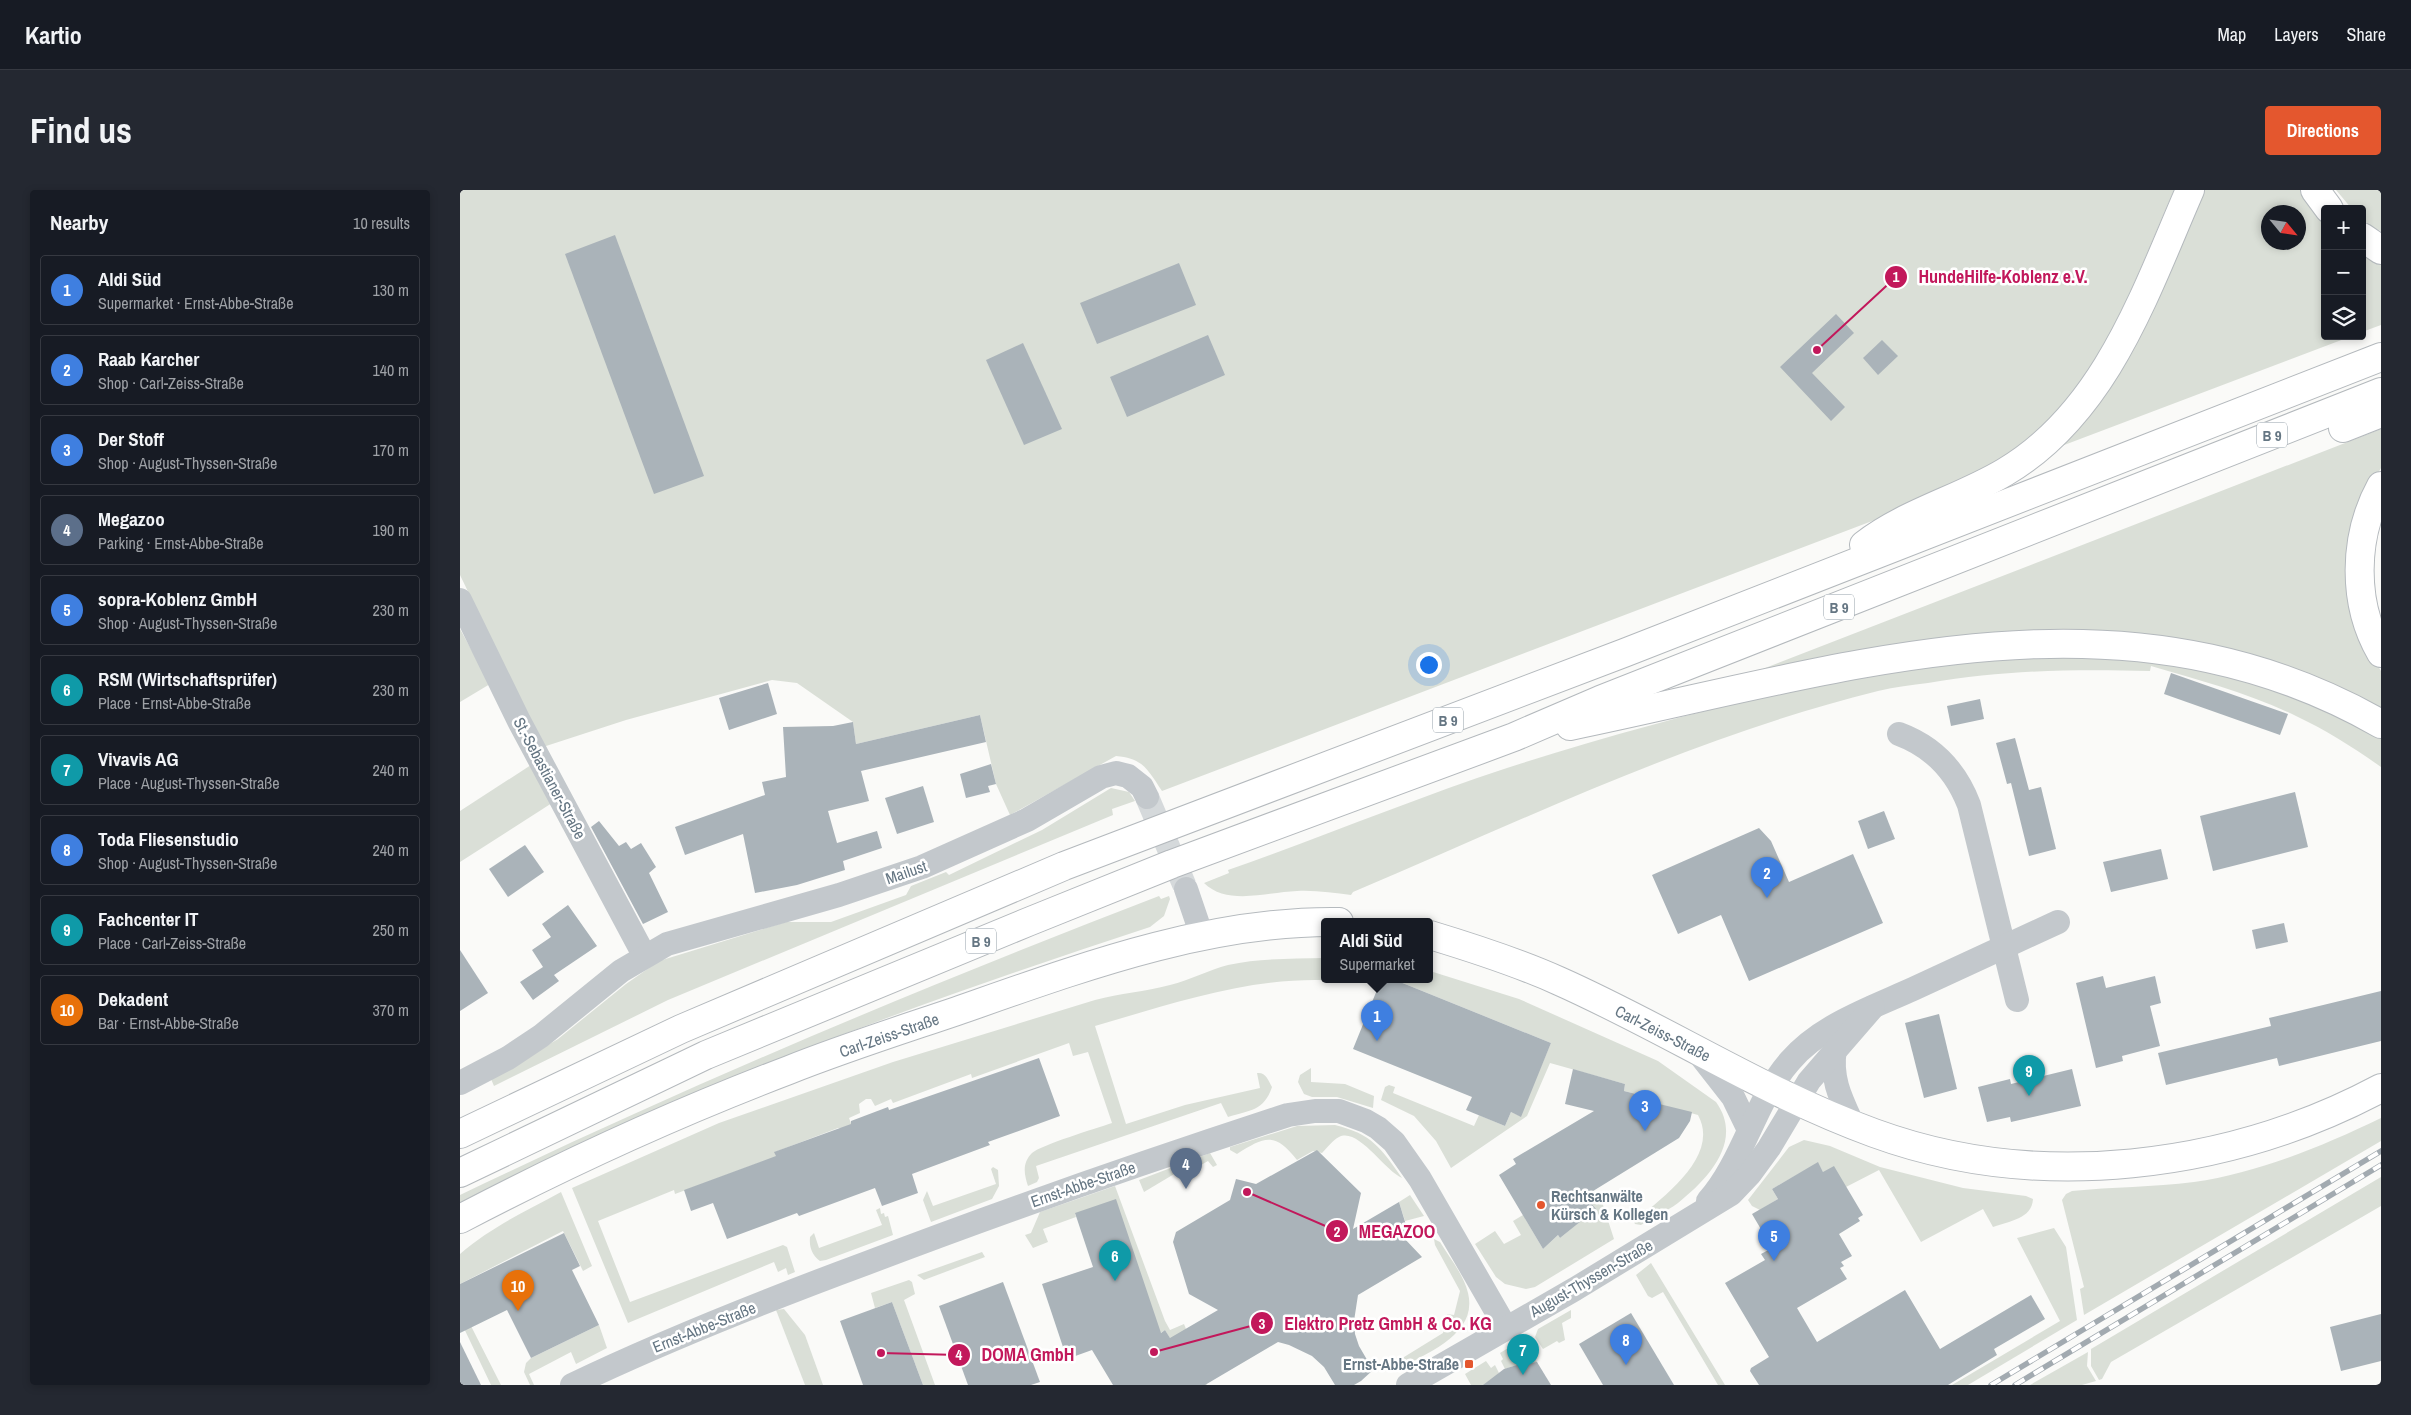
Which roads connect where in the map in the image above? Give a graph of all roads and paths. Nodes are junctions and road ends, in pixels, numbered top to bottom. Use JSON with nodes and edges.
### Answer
{"nodes":[{"id":1,"x":2190,"y":190,"type":"edge"},
{"id":2,"x":2315,"y":190,"type":"edge"},
{"id":3,"x":2326,"y":205,"type":"edge"},
{"id":4,"x":2366,"y":241,"type":"edge"},
{"id":5,"x":2381,"y":250,"type":"edge"},
{"id":6,"x":2381,"y":357,"type":"edge"},
{"id":7,"x":2381,"y":392,"type":"edge"},
{"id":8,"x":2381,"y":413,"type":"edge"},
{"id":9,"x":2164,"y":477,"type":"junction"},
{"id":10,"x":2381,"y":486,"type":"edge"},
{"id":11,"x":1831,"y":572,"type":"junction"},
{"id":12,"x":460,"y":600,"type":"edge"},
{"id":13,"x":2381,"y":653,"type":"edge"},
{"id":14,"x":2381,"y":724,"type":"edge"},
{"id":15,"x":1899,"y":734,"type":"dead end"},
{"id":16,"x":1514,"y":737,"type":"junction"},
{"id":17,"x":1147,"y":797,"type":"tunnel mouth"},
{"id":18,"x":1186,"y":889,"type":"tunnel mouth"},
{"id":19,"x":1321,"y":922,"type":"edge"},
{"id":20,"x":2058,"y":922,"type":"dead end"},
{"id":21,"x":1202,"y":936,"type":"junction"},
{"id":22,"x":1433,"y":936,"type":"edge"},
{"id":23,"x":2003,"y":947,"type":"junction"},
{"id":24,"x":644,"y":955,"type":"junction"},
{"id":25,"x":2016,"y":1000,"type":"dead end"},
{"id":26,"x":1873,"y":1007,"type":"junction"},
{"id":27,"x":1695,"y":1049,"type":"junction"},
{"id":28,"x":1835,"y":1049,"type":"junction"},
{"id":29,"x":460,"y":1083,"type":"edge"},
{"id":30,"x":1772,"y":1088,"type":"junction"},
{"id":31,"x":2381,"y":1088,"type":"edge"},
{"id":32,"x":1796,"y":1100,"type":"junction"},
{"id":33,"x":1853,"y":1125,"type":"junction"},
{"id":34,"x":1749,"y":1130,"type":"junction"},
{"id":35,"x":460,"y":1134,"type":"edge"},
{"id":36,"x":460,"y":1173,"type":"edge"},
{"id":37,"x":1695,"y":1216,"type":"junction"},
{"id":38,"x":460,"y":1219,"type":"edge"},
{"id":39,"x":1506,"y":1328,"type":"junction"},
{"id":40,"x":572,"y":1385,"type":"edge"},
{"id":41,"x":1408,"y":1385,"type":"edge"}],
"edges":[{"from":1,"to":11,"type":"main road"},
{"from":2,"to":3,"type":"main road"},
{"from":4,"to":5,"type":"main road"},
{"from":6,"to":11,"type":"main road","number":"B 9"},
{"from":7,"to":9,"type":"main road","number":"B 9"},
{"from":8,"to":9,"type":"main road"},
{"from":9,"to":16,"type":"main road","number":"B 9"},
{"from":10,"to":13,"type":"main road"},
{"from":11,"to":35,"type":"main road","number":"B 9"},
{"from":12,"to":24,"type":"street","name":"St.-Sebastianer-Straße"},
{"from":14,"to":16,"type":"main road"},
{"from":15,"to":23,"type":"street"},
{"from":16,"to":36,"type":"main road","number":"B 9"},
{"from":17,"to":24,"type":"street","name":"Mailust"},
{"from":18,"to":21,"type":"street"},
{"from":19,"to":21,"type":"main road","name":"Carl-Zeiss-Straße"},
{"from":20,"to":23,"type":"street"},
{"from":21,"to":38,"type":"main road","name":"Carl-Zeiss-Straße"},
{"from":22,"to":27,"type":"main road","name":"Carl-Zeiss-Straße"},
{"from":23,"to":25,"type":"street"},
{"from":23,"to":26,"type":"street"},
{"from":24,"to":29,"type":"street","name":"Mailust"},
{"from":26,"to":28,"type":"street"},
{"from":26,"to":30,"type":"street"},
{"from":27,"to":30,"type":"main road","name":"Carl-Zeiss-Straße"},
{"from":27,"to":34,"type":"street"},
{"from":28,"to":32,"type":"street"},
{"from":28,"to":33,"type":"street"},
{"from":30,"to":32,"type":"main road","name":"Carl-Zeiss-Straße"},
{"from":30,"to":34,"type":"street","name":"August-Thyssen-Straße"},
{"from":31,"to":33,"type":"main road","name":"Carl-Zeiss-Straße"},
{"from":32,"to":33,"type":"main road","name":"Carl-Zeiss-Straße"},
{"from":32,"to":37,"type":"street","name":"August-Thyssen-Straße"},
{"from":34,"to":37,"type":"street","name":"August-Thyssen-Straße"},
{"from":37,"to":39,"type":"street","name":"August-Thyssen-Straße"},
{"from":39,"to":40,"type":"street","name":"Ernst-Abbe-Straße"},
{"from":39,"to":41,"type":"street","name":"August-Thyssen-Straße"}]}
